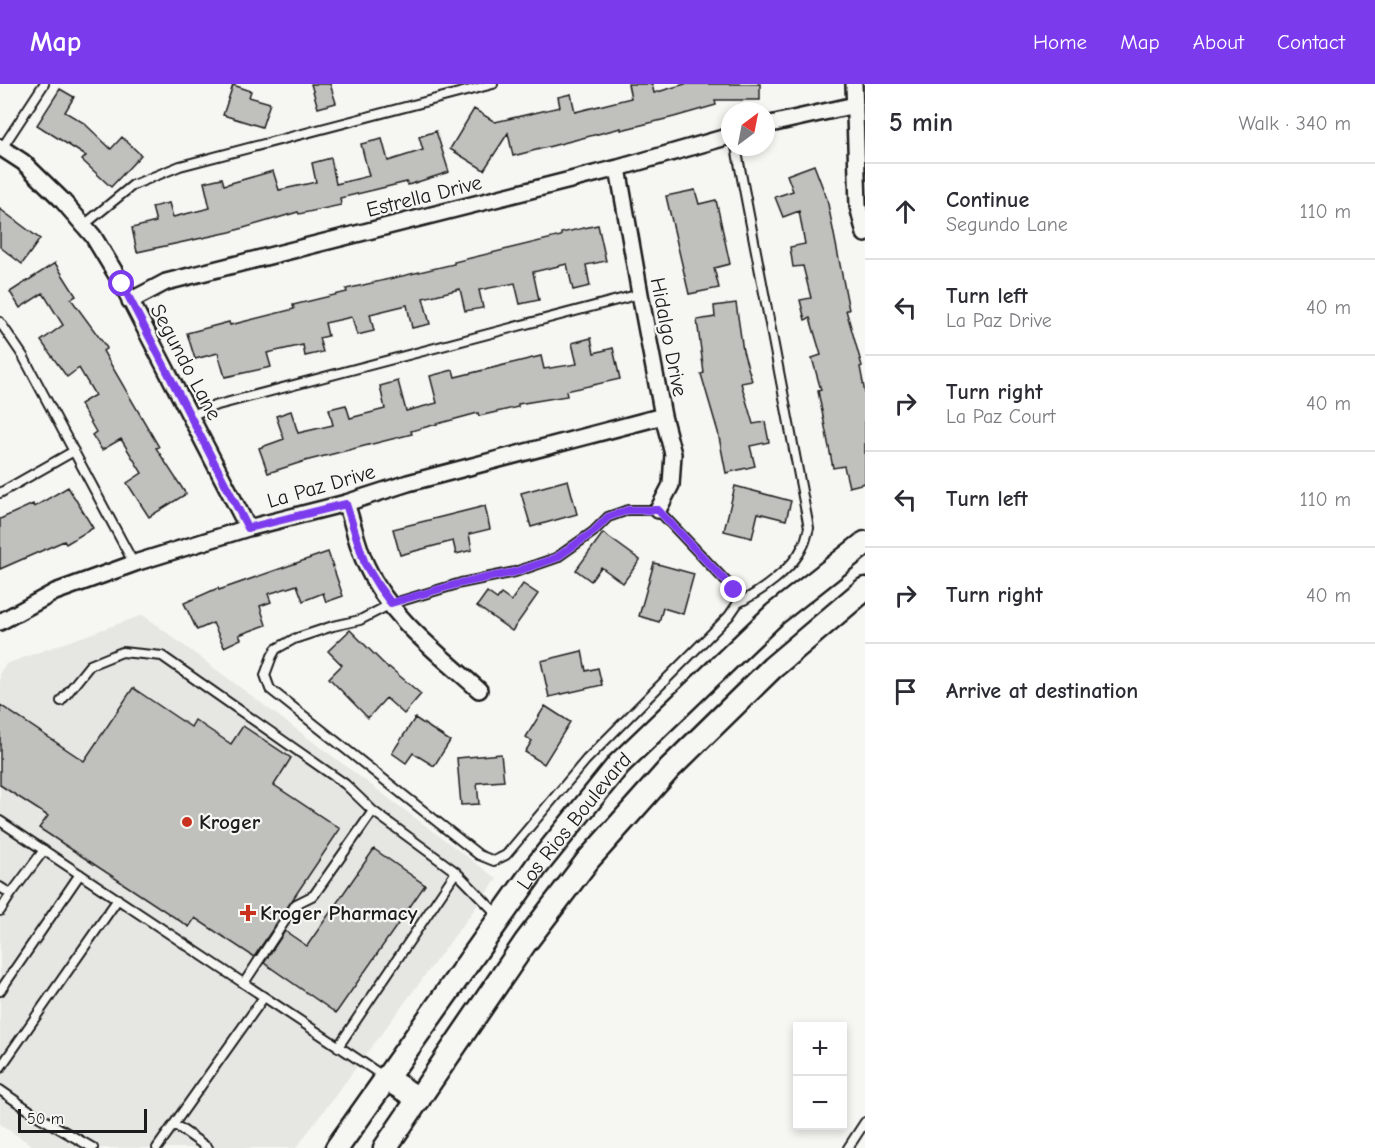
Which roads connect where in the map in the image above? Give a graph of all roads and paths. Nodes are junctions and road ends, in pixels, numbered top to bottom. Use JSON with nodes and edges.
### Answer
{"nodes":[{"id":1,"x":44,"y":84,"type":"edge"},
{"id":2,"x":493,"y":84,"type":"edge"},
{"id":3,"x":854,"y":84,"type":"edge"},
{"id":4,"x":855,"y":105,"type":"junction"},
{"id":5,"x":775,"y":123,"type":"edge"},
{"id":6,"x":721,"y":139,"type":"edge"},
{"id":7,"x":1,"y":147,"type":"edge"},
{"id":8,"x":737,"y":156,"type":"edge"},
{"id":9,"x":618,"y":168,"type":"junction"},
{"id":10,"x":84,"y":225,"type":"junction"},
{"id":11,"x":865,"y":234,"type":"edge"},
{"id":12,"x":640,"y":294,"type":"junction"},
{"id":13,"x":130,"y":301,"type":"junction"},
{"id":14,"x":0,"y":322,"type":"edge"},
{"id":15,"x":190,"y":416,"type":"junction"},
{"id":16,"x":663,"y":416,"type":"junction"},
{"id":17,"x":74,"y":451,"type":"junction"},
{"id":18,"x":0,"y":493,"type":"edge"},
{"id":19,"x":346,"y":504,"type":"junction"},
{"id":20,"x":658,"y":510,"type":"junction"},
{"id":21,"x":248,"y":528,"type":"junction"},
{"id":22,"x":865,"y":543,"type":"edge"},
{"id":23,"x":134,"y":564,"type":"junction"},
{"id":24,"x":865,"y":589,"type":"edge"},
{"id":25,"x":391,"y":603,"type":"junction"},
{"id":26,"x":738,"y":603,"type":"junction"},
{"id":27,"x":0,"y":622,"type":"edge"},
{"id":28,"x":479,"y":690,"type":"dead end"},
{"id":29,"x":61,"y":702,"type":"dead end"},
{"id":30,"x":373,"y":811,"type":"junction"},
{"id":31,"x":0,"y":820,"type":"edge"},
{"id":32,"x":44,"y":850,"type":"junction"},
{"id":33,"x":456,"y":872,"type":"junction"},
{"id":34,"x":80,"y":874,"type":"junction"},
{"id":35,"x":0,"y":887,"type":"edge"},
{"id":36,"x":11,"y":894,"type":"junction"},
{"id":37,"x":118,"y":899,"type":"junction"},
{"id":38,"x":0,"y":911,"type":"edge"},
{"id":39,"x":500,"y":918,"type":"junction"},
{"id":40,"x":525,"y":943,"type":"junction"},
{"id":41,"x":243,"y":983,"type":"junction"},
{"id":42,"x":0,"y":991,"type":"edge"},
{"id":43,"x":264,"y":997,"type":"junction"},
{"id":44,"x":338,"y":1047,"type":"junction"},
{"id":45,"x":0,"y":1068,"type":"edge"},
{"id":46,"x":385,"y":1078,"type":"junction"},
{"id":47,"x":0,"y":1090,"type":"edge"},
{"id":48,"x":419,"y":1100,"type":"junction"},
{"id":49,"x":865,"y":1122,"type":"edge"},
{"id":50,"x":174,"y":1124,"type":"junction"},
{"id":51,"x":93,"y":1148,"type":"edge"},
{"id":52,"x":157,"y":1148,"type":"edge"},
{"id":53,"x":208,"y":1148,"type":"edge"},
{"id":54,"x":337,"y":1148,"type":"edge"},
{"id":55,"x":385,"y":1148,"type":"edge"},
{"id":56,"x":848,"y":1148,"type":"edge"}],
"edges":[{"from":1,"to":7,"type":"lane"},
{"from":2,"to":10,"type":"lane"},
{"from":3,"to":4,"type":"street"},
{"from":4,"to":5,"type":"street"},
{"from":4,"to":11,"type":"street"},
{"from":6,"to":9,"type":"street","name":"Estrella Drive"},
{"from":7,"to":10,"type":"street","name":"Segundo Lane"},
{"from":8,"to":26,"type":"lane"},
{"from":9,"to":12,"type":"street","name":"Hidalgo Drive"},
{"from":9,"to":13,"type":"street","name":"Estrella Drive"},
{"from":10,"to":13,"type":"street","name":"Segundo Lane"},
{"from":12,"to":15,"type":"lane"},
{"from":12,"to":16,"type":"street","name":"Hidalgo Drive"},
{"from":13,"to":15,"type":"street","name":"Segundo Lane"},
{"from":14,"to":17,"type":"lane"},
{"from":15,"to":21,"type":"street","name":"Segundo Lane"},
{"from":16,"to":19,"type":"street","name":"La Paz Drive"},
{"from":16,"to":20,"type":"street","name":"Hidalgo Drive"},
{"from":17,"to":18,"type":"lane"},
{"from":17,"to":23,"type":"lane"},
{"from":19,"to":21,"type":"street","name":"La Paz Drive"},
{"from":19,"to":25,"type":"street"},
{"from":20,"to":25,"type":"lane"},
{"from":20,"to":26,"type":"lane"},
{"from":21,"to":23,"type":"street","name":"La Paz Drive"},
{"from":22,"to":39,"type":"main road","name":"Los Rios Boulevard"},
{"from":23,"to":27,"type":"street","name":"La Paz Drive"},
{"from":24,"to":40,"type":"main road","name":"Los Rios Boulevard"},
{"from":25,"to":26,"type":"lane"},
{"from":25,"to":28,"type":"street"},
{"from":29,"to":30,"type":"lane"},
{"from":30,"to":33,"type":"lane"},
{"from":30,"to":41,"type":"lane"},
{"from":31,"to":32,"type":"lane"},
{"from":32,"to":34,"type":"lane"},
{"from":32,"to":36,"type":"lane"},
{"from":33,"to":39,"type":"lane"},
{"from":33,"to":44,"type":"lane"},
{"from":34,"to":37,"type":"lane"},
{"from":34,"to":42,"type":"lane"},
{"from":35,"to":36,"type":"lane"},
{"from":36,"to":38,"type":"lane"},
{"from":37,"to":41,"type":"lane"},
{"from":37,"to":45,"type":"lane"},
{"from":39,"to":40,"type":"main road"},
{"from":39,"to":46,"type":"main road","name":"Los Rios Boulevard"},
{"from":40,"to":48,"type":"main road","name":"Los Rios Boulevard"},
{"from":41,"to":43,"type":"lane"},
{"from":43,"to":44,"type":"lane"},
{"from":43,"to":50,"type":"lane"},
{"from":44,"to":46,"type":"lane"},
{"from":46,"to":48,"type":"main road"},
{"from":46,"to":54,"type":"main road","name":"Los Rios Boulevard"},
{"from":47,"to":51,"type":"lane"},
{"from":48,"to":55,"type":"main road","name":"Los Rios Boulevard"},
{"from":49,"to":56,"type":"lane"},
{"from":50,"to":52,"type":"lane"},
{"from":50,"to":53,"type":"lane"}]}
